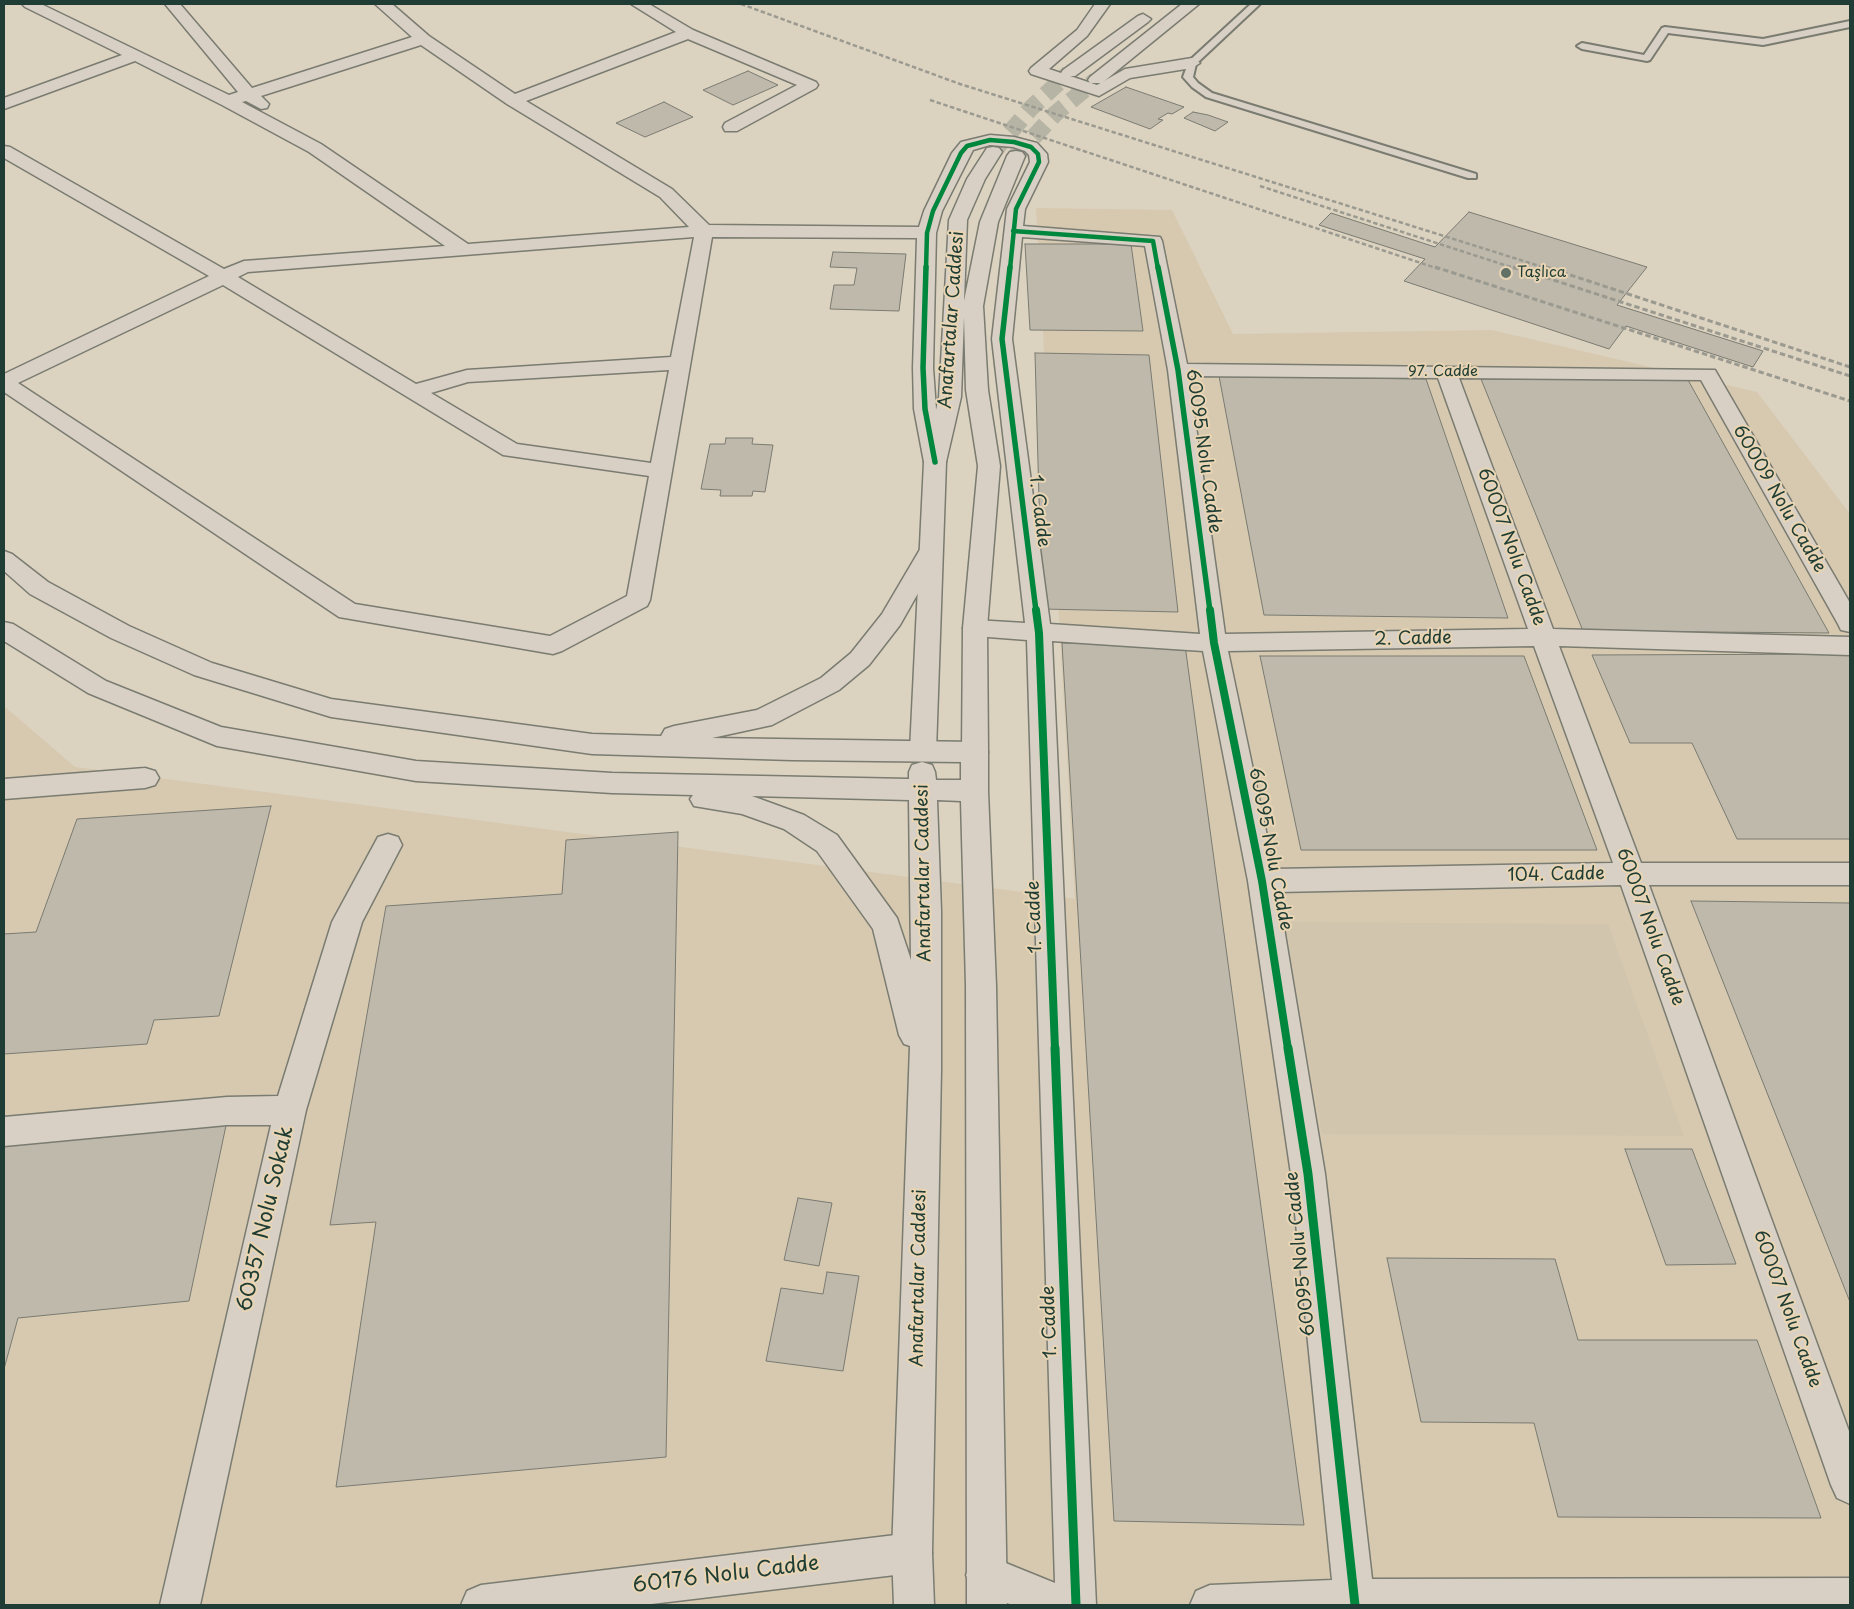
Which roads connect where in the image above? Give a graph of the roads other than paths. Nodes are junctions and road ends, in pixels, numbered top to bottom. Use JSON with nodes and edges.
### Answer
{"nodes":[{"id":1,"x":30,"y":4,"type":"edge"},
{"id":2,"x":172,"y":4,"type":"edge"},
{"id":3,"x":383,"y":4,"type":"edge"},
{"id":4,"x":640,"y":4,"type":"edge"},
{"id":5,"x":1102,"y":4,"type":"edge"},
{"id":6,"x":1191,"y":4,"type":"edge"},
{"id":7,"x":1256,"y":4,"type":"edge"},
{"id":8,"x":1158,"y":9,"type":"dead end"},
{"id":9,"x":1850,"y":24,"type":"edge"},
{"id":10,"x":688,"y":33,"type":"junction"},
{"id":11,"x":423,"y":39,"type":"junction"},
{"id":12,"x":1582,"y":46,"type":"dead end"},
{"id":13,"x":135,"y":56,"type":"junction"},
{"id":14,"x":1192,"y":63,"type":"junction"},
{"id":15,"x":1069,"y":73,"type":"tunnel mouth"},
{"id":16,"x":1096,"y":80,"type":"tunnel mouth"},
{"id":17,"x":249,"y":95,"type":"junction"},
{"id":18,"x":513,"y":100,"type":"junction"},
{"id":19,"x":228,"y":101,"type":"junction"},
{"id":20,"x":4,"y":104,"type":"edge"},
{"id":21,"x":731,"y":127,"type":"dead end"},
{"id":22,"x":315,"y":148,"type":"junction"},
{"id":23,"x":4,"y":152,"type":"edge"},
{"id":24,"x":993,"y":152,"type":"tunnel mouth"},
{"id":25,"x":1016,"y":156,"type":"tunnel mouth"},
{"id":26,"x":1472,"y":176,"type":"dead end"},
{"id":27,"x":704,"y":231,"type":"junction"},
{"id":28,"x":1013,"y":231,"type":"junction"},
{"id":29,"x":927,"y":233,"type":"junction"},
{"id":30,"x":464,"y":250,"type":"junction"},
{"id":31,"x":224,"y":277,"type":"junction"},
{"id":32,"x":680,"y":363,"type":"junction"},
{"id":33,"x":1178,"y":370,"type":"junction"},
{"id":34,"x":1446,"y":372,"type":"junction"},
{"id":35,"x":1708,"y":374,"type":"joint"},
{"id":36,"x":4,"y":383,"type":"edge"},
{"id":37,"x":413,"y":391,"type":"junction"},
{"id":38,"x":935,"y":462,"type":"junction"},
{"id":39,"x":661,"y":471,"type":"junction"},
{"id":40,"x":930,"y":551,"type":"junction"},
{"id":41,"x":4,"y":558,"type":"edge"},
{"id":42,"x":1850,"y":624,"type":"edge"},
{"id":43,"x":975,"y":628,"type":"junction"},
{"id":44,"x":4,"y":630,"type":"edge"},
{"id":45,"x":1039,"y":633,"type":"junction"},
{"id":46,"x":1544,"y":636,"type":"junction"},
{"id":47,"x":1214,"y":643,"type":"junction"},
{"id":48,"x":1850,"y":646,"type":"edge"},
{"id":49,"x":628,"y":745,"type":"junction"},
{"id":50,"x":923,"y":751,"type":"junction"},
{"id":51,"x":976,"y":752,"type":"junction"},
{"id":52,"x":145,"y":778,"type":"dead end"},
{"id":53,"x":612,"y":783,"type":"junction"},
{"id":54,"x":922,"y":789,"type":"junction"},
{"id":55,"x":4,"y":790,"type":"edge"},
{"id":56,"x":974,"y":790,"type":"junction"},
{"id":57,"x":388,"y":845,"type":"dead end"},
{"id":58,"x":1631,"y":874,"type":"junction"},
{"id":59,"x":1850,"y":874,"type":"edge"},
{"id":60,"x":1262,"y":882,"type":"junction"},
{"id":61,"x":924,"y":1070,"type":"junction"},
{"id":62,"x":290,"y":1110,"type":"junction"},
{"id":63,"x":4,"y":1131,"type":"edge"},
{"id":64,"x":1850,"y":1485,"type":"edge"},
{"id":65,"x":912,"y":1553,"type":"junction"},
{"id":66,"x":986,"y":1590,"type":"edge"},
{"id":67,"x":1850,"y":1598,"type":"edge"},
{"id":68,"x":1355,"y":1602,"type":"edge"},
{"id":69,"x":180,"y":1605,"type":"edge"},
{"id":70,"x":481,"y":1605,"type":"edge"},
{"id":71,"x":914,"y":1605,"type":"edge"},
{"id":72,"x":1061,"y":1605,"type":"edge"},
{"id":73,"x":1076,"y":1605,"type":"edge"},
{"id":74,"x":1210,"y":1605,"type":"edge"}],
"edges":[{"from":1,"to":13,"type":"street"},
{"from":2,"to":17,"type":"street"},
{"from":3,"to":11,"type":"street"},
{"from":4,"to":10,"type":"street"},
{"from":5,"to":14,"type":"street"},
{"from":6,"to":16,"type":"street"},
{"from":7,"to":14,"type":"lane"},
{"from":8,"to":15,"type":"street"},
{"from":9,"to":12,"type":"lane"},
{"from":10,"to":18,"type":"street"},
{"from":10,"to":21,"type":"street"},
{"from":11,"to":17,"type":"street"},
{"from":11,"to":18,"type":"street"},
{"from":13,"to":19,"type":"street"},
{"from":13,"to":20,"type":"street"},
{"from":14,"to":26,"type":"lane"},
{"from":17,"to":19,"type":"street"},
{"from":17,"to":22,"type":"street"},
{"from":18,"to":27,"type":"street"},
{"from":19,"to":22,"type":"street"},
{"from":22,"to":30,"type":"street"},
{"from":23,"to":31,"type":"street"},
{"from":24,"to":38,"type":"street","name":"Anafartalar Caddesi"},
{"from":25,"to":43,"type":"street","name":"Anafartalar Caddesi"},
{"from":27,"to":29,"type":"street"},
{"from":27,"to":30,"type":"street"},
{"from":27,"to":32,"type":"street"},
{"from":28,"to":29,"type":"street","name":"1. Cadde"},
{"from":28,"to":33,"type":"street","name":"60095 Nolu Cadde"},
{"from":28,"to":45,"type":"street","name":"1. Cadde"},
{"from":29,"to":38,"type":"street"},
{"from":30,"to":31,"type":"street"},
{"from":31,"to":36,"type":"street"},
{"from":31,"to":37,"type":"street"},
{"from":32,"to":37,"type":"street"},
{"from":32,"to":39,"type":"street"},
{"from":33,"to":34,"type":"street","name":"97. Cadde"},
{"from":33,"to":47,"type":"street","name":"60095 Nolu Cadde"},
{"from":34,"to":35,"type":"street","name":"97. Cadde"},
{"from":34,"to":46,"type":"street","name":"60007 Nolu Cadde"},
{"from":35,"to":42,"type":"street","name":"60009 Nolu Cadde"},
{"from":36,"to":39,"type":"street"},
{"from":37,"to":39,"type":"street"},
{"from":38,"to":40,"type":"street","name":"Anafartalar Caddesi"},
{"from":40,"to":49,"type":"street"},
{"from":40,"to":50,"type":"street","name":"Anafartalar Caddesi"},
{"from":41,"to":49,"type":"street"},
{"from":43,"to":45,"type":"street","name":"2. Cadde"},
{"from":43,"to":51,"type":"street","name":"Anafartalar Caddesi"},
{"from":44,"to":53,"type":"street"},
{"from":45,"to":47,"type":"street","name":"2. Cadde"},
{"from":45,"to":73,"type":"street","name":"1. Cadde"},
{"from":46,"to":47,"type":"street","name":"2. Cadde"},
{"from":46,"to":48,"type":"street","name":"2. Cadde"},
{"from":46,"to":58,"type":"street","name":"60007 Nolu Cadde"},
{"from":47,"to":60,"type":"street","name":"60095 Nolu Cadde"},
{"from":49,"to":50,"type":"street"},
{"from":50,"to":51,"type":"street"},
{"from":50,"to":54,"type":"street","name":"Anafartalar Caddesi"},
{"from":51,"to":56,"type":"street","name":"Anafartalar Caddesi"},
{"from":52,"to":55,"type":"street"},
{"from":53,"to":54,"type":"street"},
{"from":53,"to":61,"type":"street"},
{"from":54,"to":56,"type":"street"},
{"from":54,"to":61,"type":"street","name":"Anafartalar Caddesi"},
{"from":56,"to":66,"type":"street","name":"Anafartalar Caddesi"},
{"from":57,"to":62,"type":"street","name":"60357 Nolu Sokak"},
{"from":58,"to":59,"type":"street","name":"104. Cadde"},
{"from":58,"to":60,"type":"street","name":"104. Cadde"},
{"from":58,"to":64,"type":"street","name":"60007 Nolu Cadde"},
{"from":60,"to":68,"type":"street","name":"60095 Nolu Cadde"},
{"from":61,"to":65,"type":"street","name":"Anafartalar Caddesi"},
{"from":62,"to":63,"type":"street"},
{"from":62,"to":69,"type":"street","name":"60357 Nolu Sokak"},
{"from":65,"to":70,"type":"street","name":"60176 Nolu Cadde"},
{"from":65,"to":71,"type":"street","name":"Anafartalar Caddesi"},
{"from":66,"to":72,"type":"street"},
{"from":67,"to":68,"type":"street"},
{"from":68,"to":74,"type":"street"}]}
